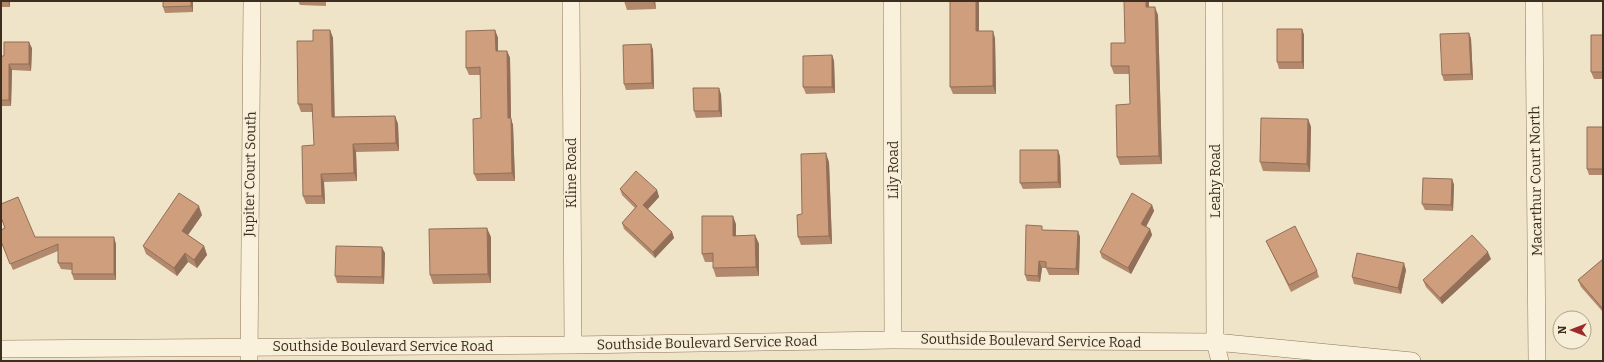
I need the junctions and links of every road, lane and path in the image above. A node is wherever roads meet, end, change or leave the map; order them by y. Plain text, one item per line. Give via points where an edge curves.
1 (252, 1) edge
2 (571, 1) edge
3 (892, 1) edge
4 (1214, 1) edge
5 (1534, 1) edge
6 (893, 340) junction
7 (1215, 342) junction
8 (572, 345) junction
9 (1, 349) edge
10 (248, 354) edge
11 (1220, 361) edge
12 (1412, 361) edge
13 (1538, 361) edge

1 - 10 street, Jupiter Court South
2 - 8 street, Kline Road
3 - 6 street, Lily Road
4 - 7 street, Leahy Road
5 - 13 street, Macarthur Court North
6 - 7 street, Southside Boulevard Service Road
6 - 8 street, Southside Boulevard Service Road
7 - 11 street, Leahy Road
7 - 12 street, Southside Boulevard Service Road
8 - 10 street, Southside Boulevard Service Road
9 - 10 street, Southside Boulevard Service Road

